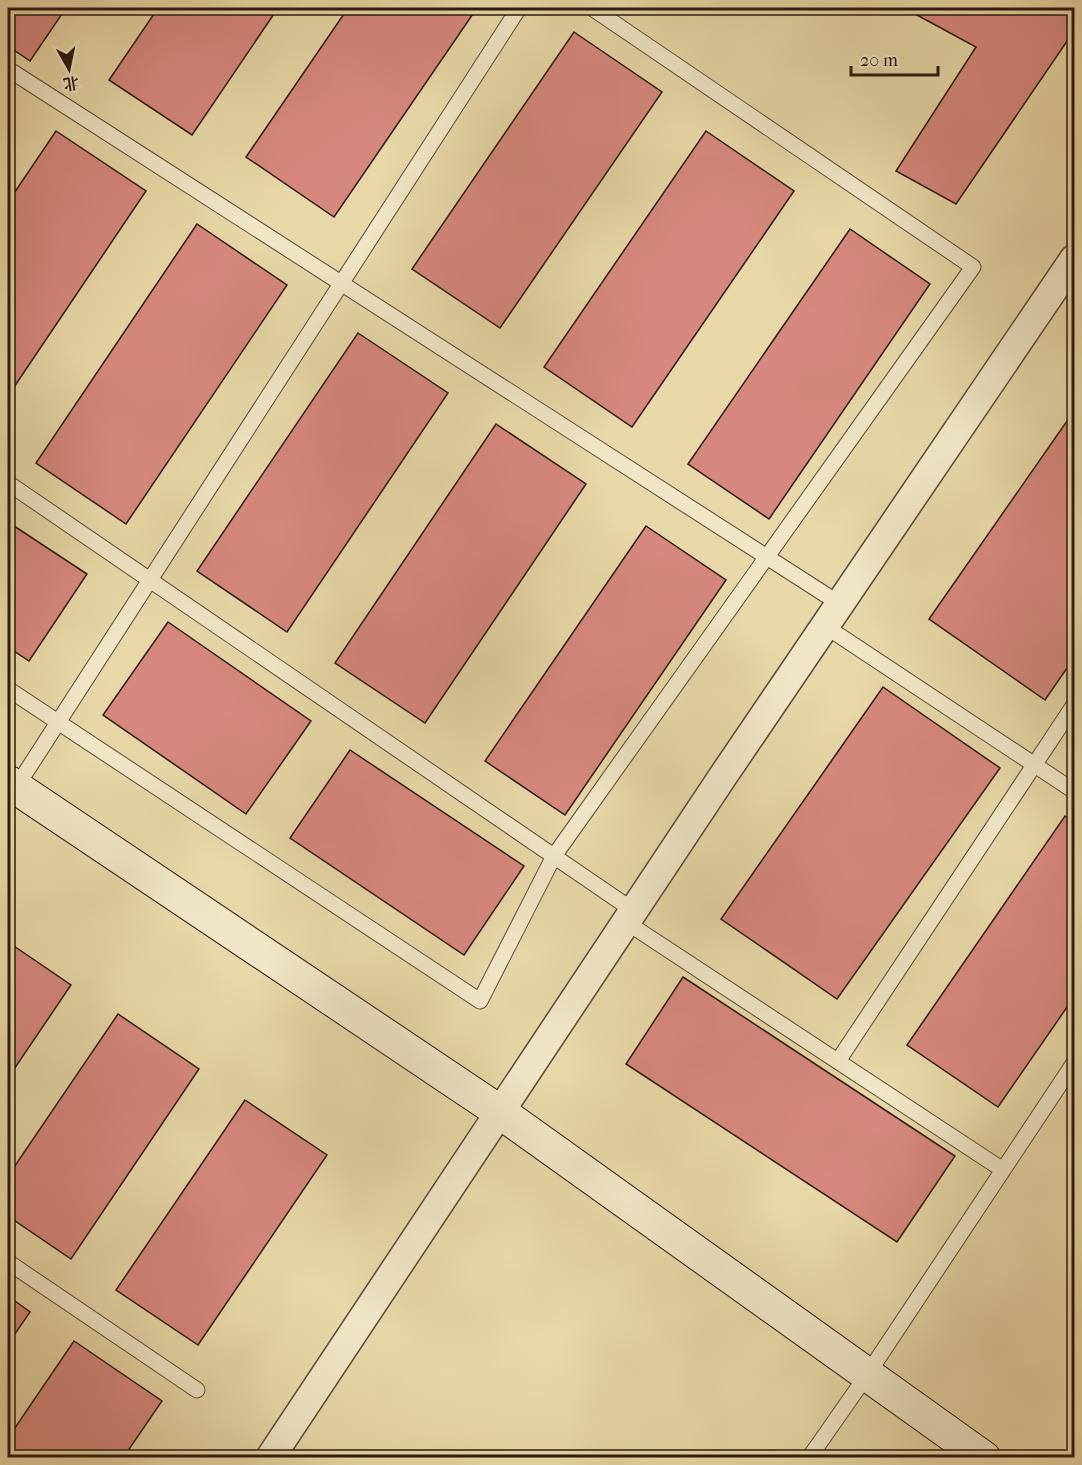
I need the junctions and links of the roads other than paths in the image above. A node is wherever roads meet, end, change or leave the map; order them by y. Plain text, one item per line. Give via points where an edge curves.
1 (519, 8) edge
2 (592, 8) edge
3 (8, 69) edge
4 (1074, 259) edge
5 (342, 284) junction
6 (8, 483) edge
7 (768, 558) junction
8 (150, 580) junction
9 (833, 615) junction
10 (8, 689) edge
11 (1074, 705) edge
12 (58, 722) junction
13 (1035, 764) junction
14 (10, 790) edge
15 (1074, 791) edge
16 (554, 856) junction
17 (630, 916) junction
18 (838, 1061) junction
19 (1074, 1063) edge
20 (500, 1112) junction
21 (1003, 1170) junction
22 (8, 1262) edge
23 (867, 1374) junction
24 (197, 1390) dead end
25 (270, 1458) edge
26 (809, 1458) edge
27 (984, 1458) edge

1 - 5 lane
2 - 7 lane via 972,267
3 - 5 lane
4 - 9 street
5 - 7 lane
5 - 8 lane
6 - 8 lane
7 - 9 lane
7 - 16 lane
8 - 12 lane
8 - 16 lane
9 - 13 lane
9 - 17 street
10 - 12 lane
11 - 13 lane
12 - 14 lane
12 - 16 lane via 480,1001
13 - 15 lane
13 - 18 lane
14 - 20 street
16 - 17 lane
17 - 18 lane
17 - 20 street
18 - 21 lane
19 - 21 lane
20 - 23 street
20 - 25 street
21 - 23 lane
22 - 24 lane
23 - 26 lane
23 - 27 street

